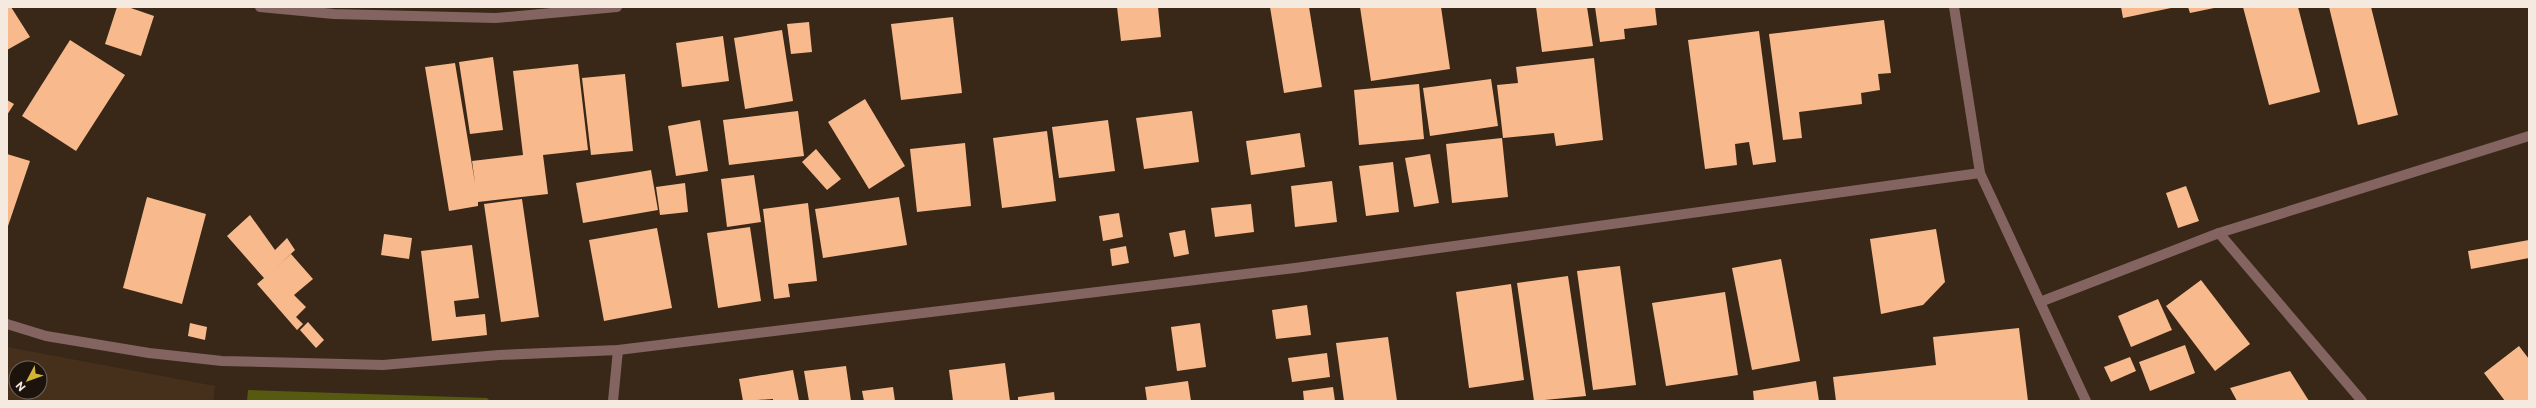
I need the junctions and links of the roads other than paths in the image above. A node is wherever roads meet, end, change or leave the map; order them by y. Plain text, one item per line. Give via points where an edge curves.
1 (260, 7) edge
2 (618, 7) edge
3 (1954, 7) edge
4 (2529, 136) edge
5 (1980, 173) junction
6 (2219, 233) junction
7 (2040, 302) junction
8 (7, 324) edge
9 (618, 350) junction
10 (613, 401) edge
11 (2086, 401) edge
12 (2362, 401) edge

1 - 2 street via 334,14 496,18
3 - 5 street
4 - 6 street
5 - 7 street
5 - 9 street via 1295,268
6 - 7 street
6 - 12 street
7 - 11 street
8 - 9 street via 54,337 149,353 222,361 383,365 499,355
9 - 10 street

